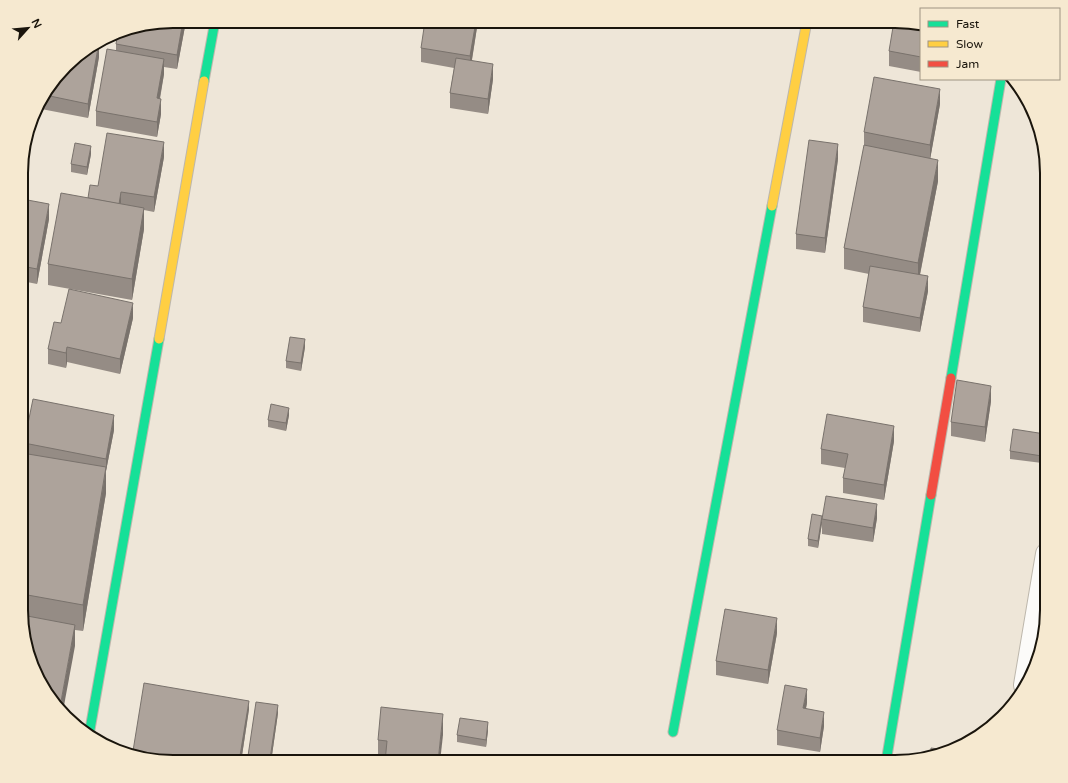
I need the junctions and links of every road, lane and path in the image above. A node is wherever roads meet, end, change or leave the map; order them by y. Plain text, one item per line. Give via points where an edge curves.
1 (215, 28) edge
2 (806, 28) edge
3 (1001, 80) edge
4 (1040, 596) edge
5 (1028, 667) edge
6 (90, 728) edge
7 (673, 732) dead end
8 (887, 755) edge

1 - 6 street
2 - 7 street
3 - 8 street
4 - 5 street

